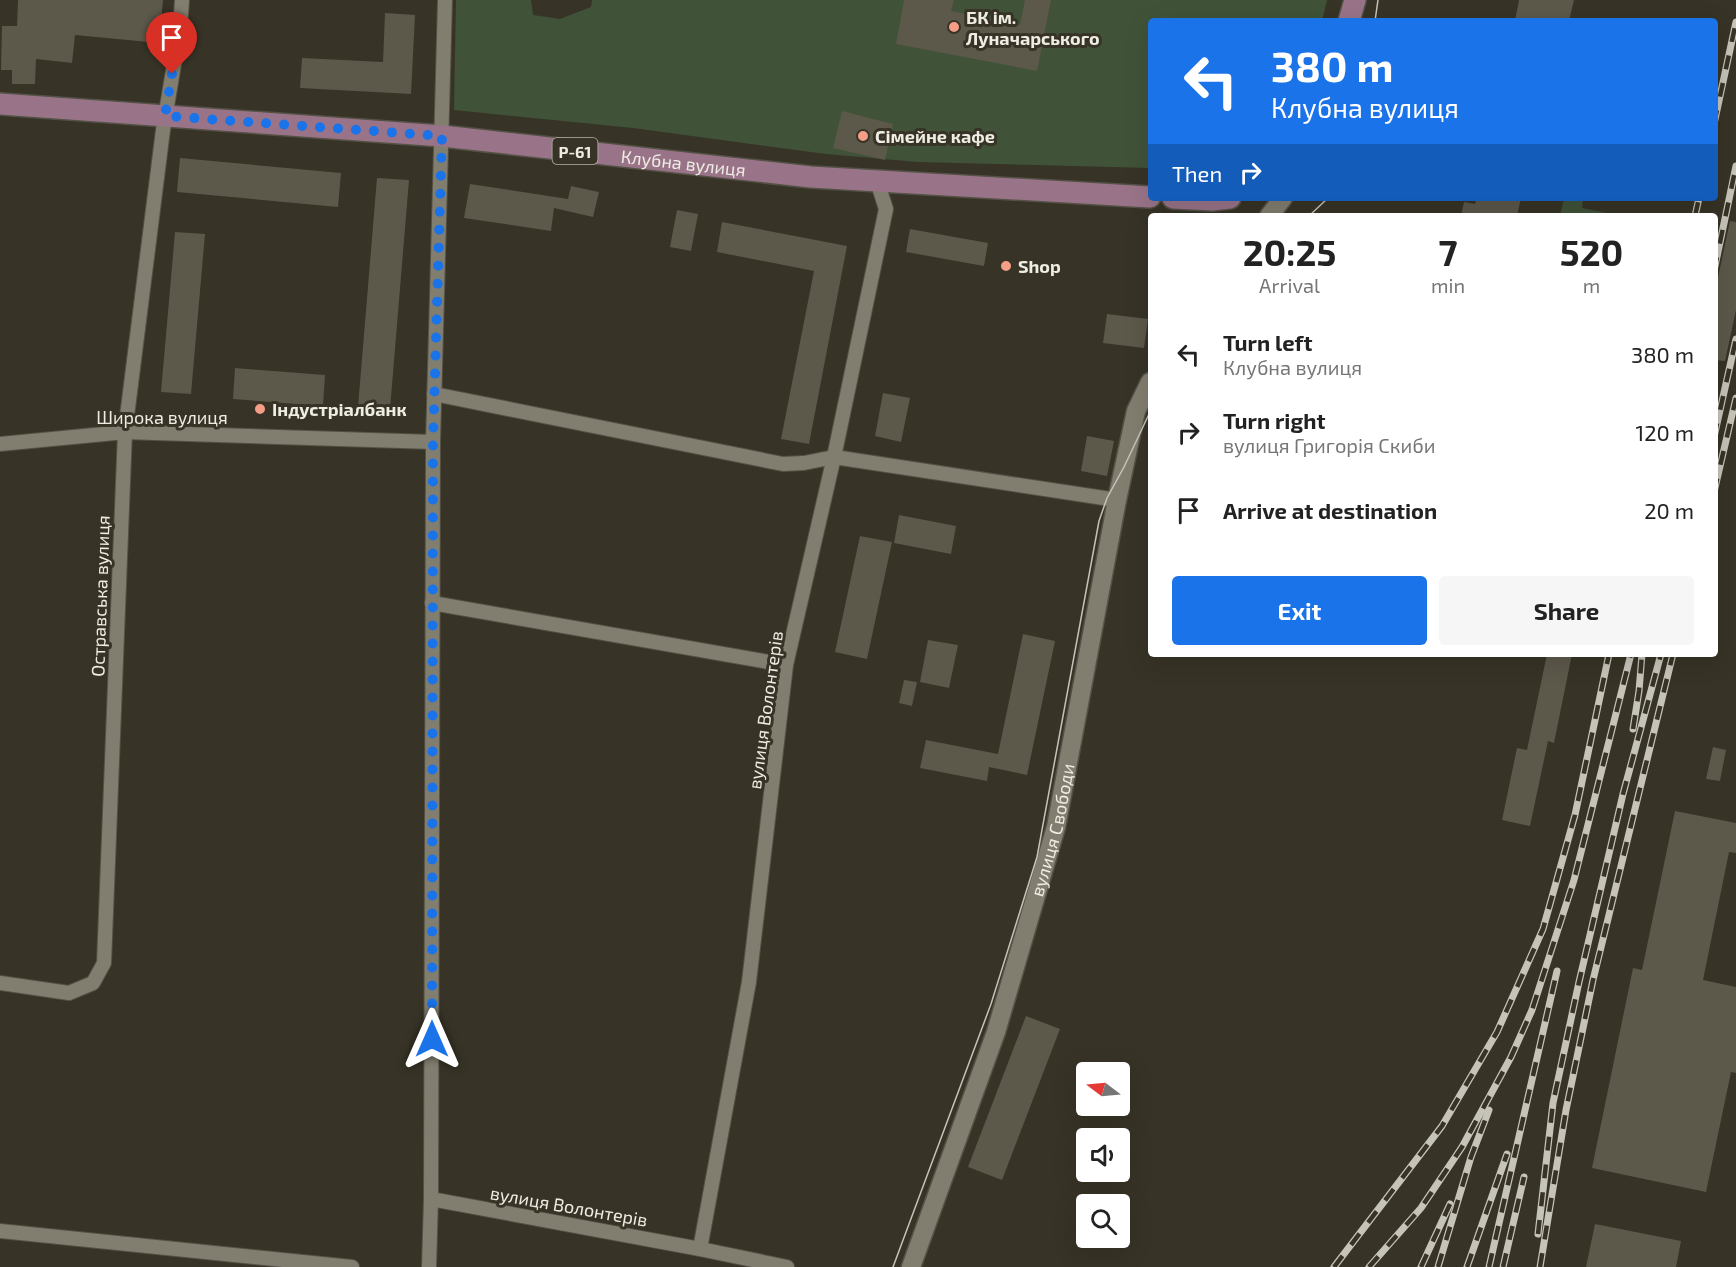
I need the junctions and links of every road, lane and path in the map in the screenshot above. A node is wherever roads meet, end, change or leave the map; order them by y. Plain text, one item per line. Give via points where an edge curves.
1 (182, 0) edge
2 (445, 0) edge
3 (1355, 0) edge
4 (1350, 18) edge
5 (0, 104) edge
6 (165, 116) junction
7 (442, 136) junction
8 (877, 181) junction
9 (1148, 197) edge
10 (1281, 201) edge
11 (1271, 213) edge
12 (1148, 386) edge
13 (434, 394) junction
14 (125, 432) junction
15 (433, 442) junction
16 (0, 444) edge
17 (834, 457) junction
18 (1117, 500) junction
19 (432, 603) junction
20 (786, 665) junction
21 (0, 983) edge
22 (431, 1199) junction
23 (0, 1231) edge
24 (700, 1249) junction
25 (352, 1267) edge
26 (429, 1267) edge
27 (787, 1267) edge
28 (911, 1267) edge

1 - 6 street, Остравська вулиця
2 - 7 street
3 - 4 main road
5 - 6 main road, Клубна вулиця / Р-61
6 - 7 main road, Клубна вулиця / Р-61
6 - 14 street, Остравська вулиця
7 - 8 main road, Клубна вулиця / Р-61
7 - 13 street
8 - 9 main road, Клубна вулиця / Р-61
8 - 17 street, вулиця Волонтерів via 886,209
10 - 11 street
12 - 18 street, вулиця Свободи via 1136,411
13 - 15 street
13 - 17 street via 783,464
14 - 15 street, Широка вулиця
14 - 16 street, Широка вулиця
14 - 21 street, Остравська вулиця via 104,963 93,983 69,993
15 - 19 street
17 - 18 street
17 - 20 street, вулиця Волонтерів
18 - 28 street, вулиця Свободи via 1056,827 996,1032
19 - 20 street
19 - 22 street
20 - 24 street, вулиця Волонтерів via 749,982
22 - 24 street, вулиця Волонтерів
22 - 26 street
23 - 25 street
24 - 27 street, вулиця Волонтерів

